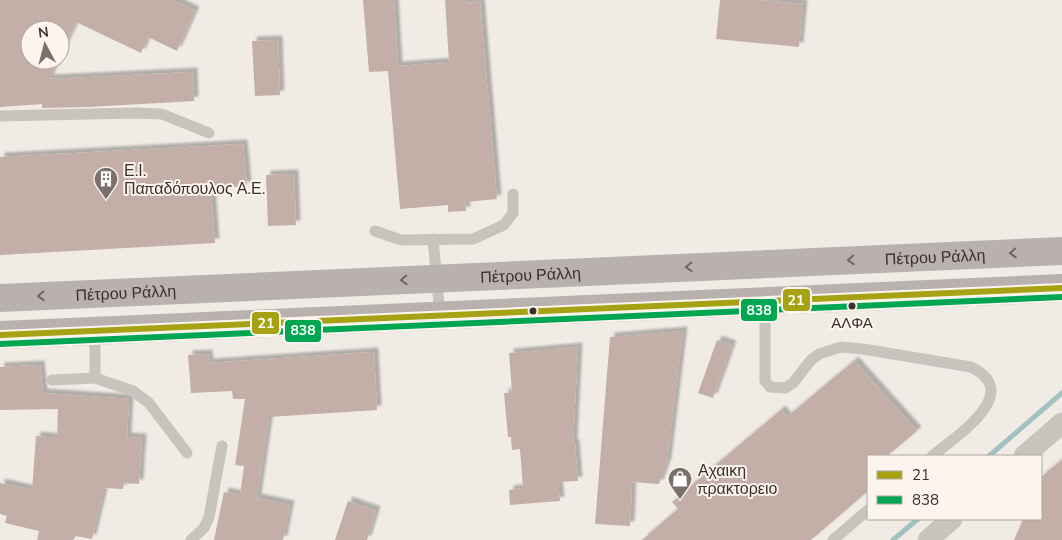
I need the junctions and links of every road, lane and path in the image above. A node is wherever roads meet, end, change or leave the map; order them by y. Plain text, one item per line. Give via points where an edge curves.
1 (0, 116) edge
2 (209, 133) dead end
3 (513, 194) dead end
4 (375, 231) dead end
5 (433, 239) junction
6 (1062, 251) edge
7 (437, 278) junction
8 (1062, 288) edge
9 (0, 298) edge
10 (765, 301) junction
11 (440, 316) junction
12 (94, 331) junction
13 (0, 335) edge
14 (95, 378) junction
15 (52, 380) dead end
16 (1062, 424) edge
17 (222, 446) dead end
18 (188, 453) dead end
19 (933, 455) edge
20 (1025, 455) edge
21 (867, 511) edge
22 (951, 520) edge
23 (191, 540) edge
24 (834, 540) edge
25 (928, 540) edge

1 - 2 lane via 162,114
3 - 5 lane via 513,213 504,225 473,239
4 - 5 lane via 401,240
5 - 7 lane
6 -> 7 main road, Πέτρου Ράλλη
7 -> 9 main road, Πέτρου Ράλλη
7 - 11 lane
8 - 10 main road
10 - 11 main road
10 - 19 lane via 765,381 770,387 785,388 819,354 841,347 971,367 987,378 991,394 981,415
11 - 12 main road
12 - 13 main road
12 - 14 lane
14 - 15 lane
14 - 18 lane via 133,391 145,400
16 - 20 street
17 - 23 lane via 209,517 204,528
21 - 24 lane
22 - 25 street

